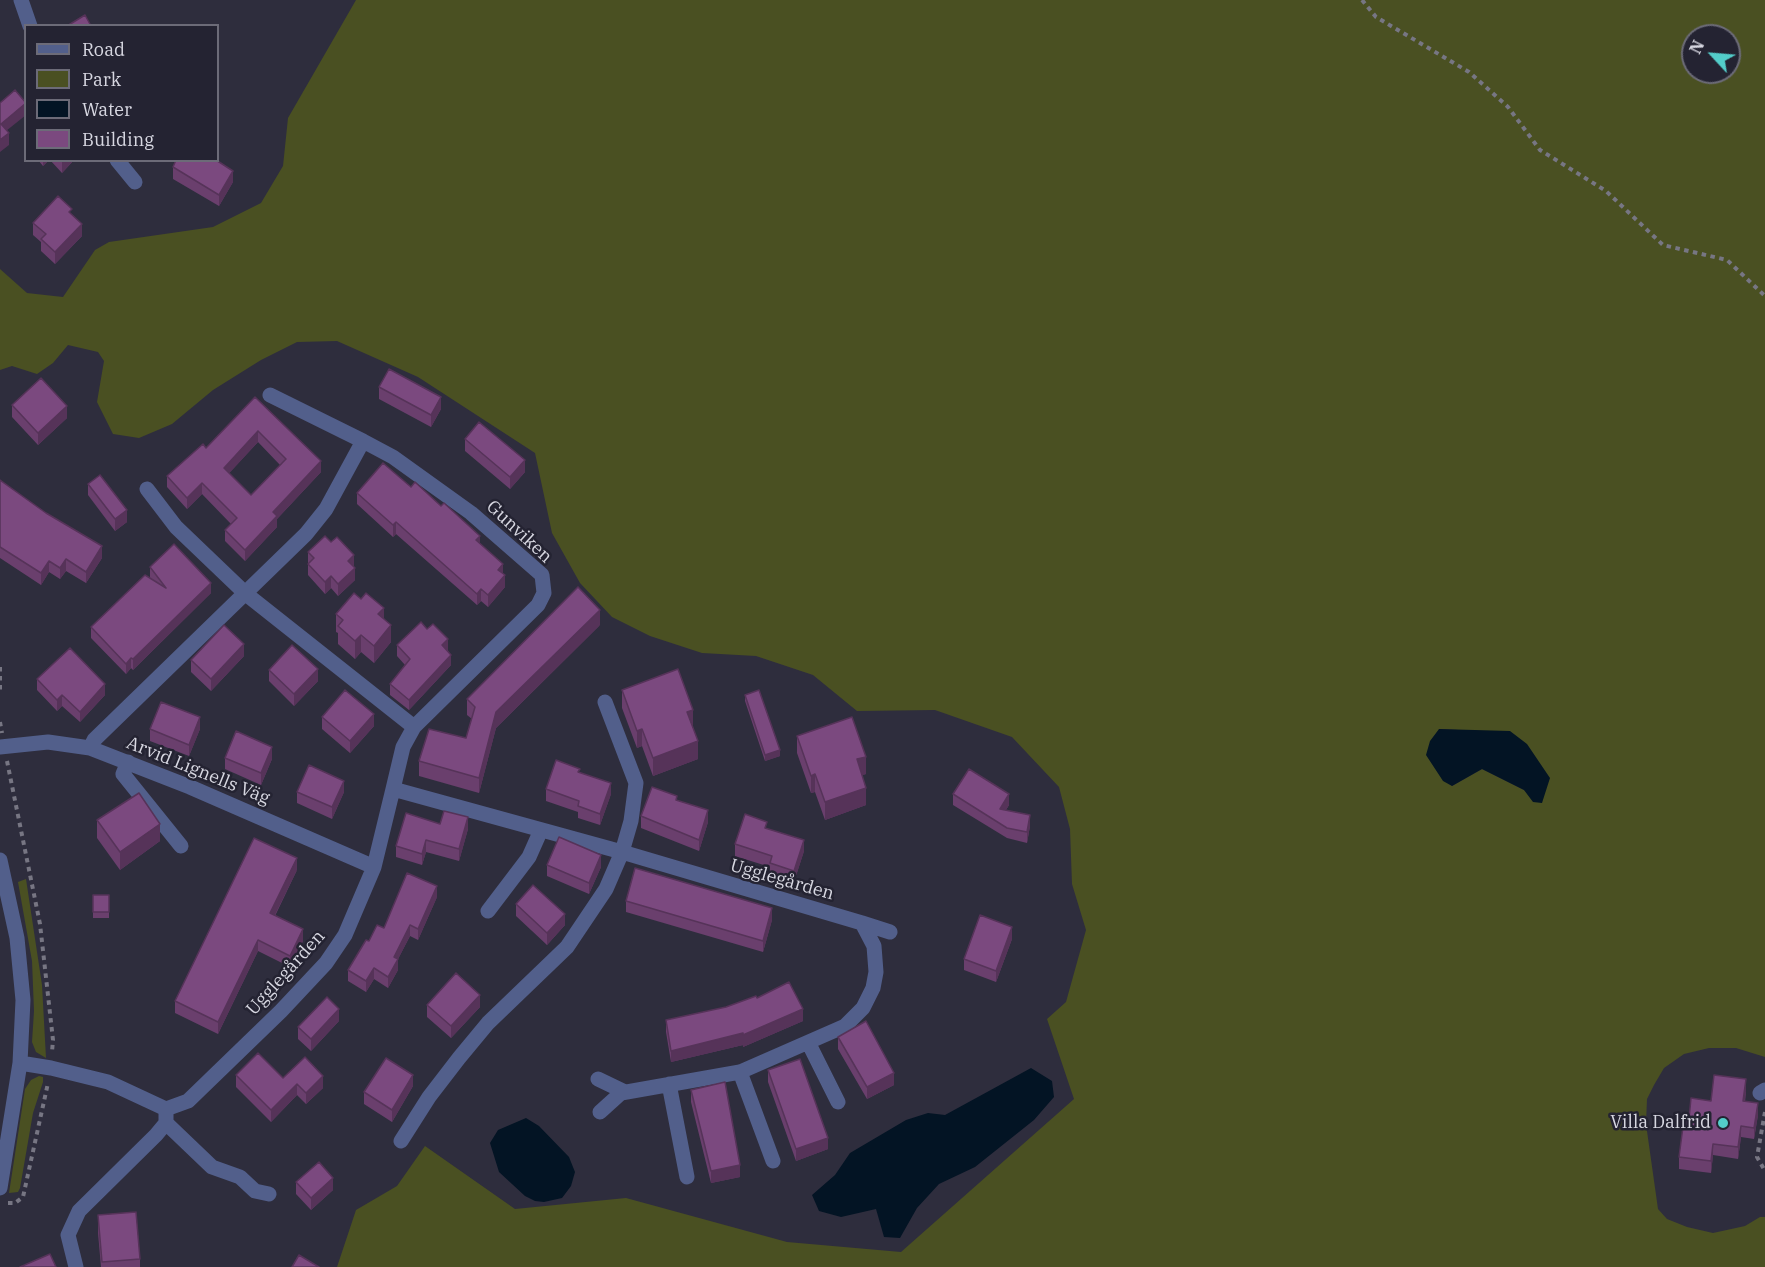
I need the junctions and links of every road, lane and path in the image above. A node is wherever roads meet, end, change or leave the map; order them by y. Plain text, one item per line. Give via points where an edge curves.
1 (21, 0) edge
2 (1362, 0) edge
3 (29, 24) edge
4 (119, 162) edge
5 (135, 182) dead end
6 (1765, 296) edge
7 (270, 395) dead end
8 (363, 441) junction
9 (147, 489) dead end
10 (246, 594) junction
11 (0, 668) edge
12 (0, 693) edge
13 (605, 702) dead end
14 (414, 727) junction
15 (0, 747) edge
16 (90, 748) junction
17 (128, 762) junction
18 (393, 789) junction
19 (541, 830) junction
20 (181, 846) dead end
21 (622, 852) junction
22 (0, 860) edge
23 (374, 867) junction
24 (488, 911) dead end
25 (862, 924) junction
26 (888, 927) dead end
27 (809, 1044) junction
28 (20, 1063) junction
29 (740, 1072) junction
30 (598, 1079) dead end
31 (669, 1084) junction
32 (625, 1092) junction
33 (838, 1102) dead end
34 (1765, 1112) edge
35 (600, 1113) dead end
36 (166, 1116) junction
37 (401, 1141) dead end
38 (772, 1161) dead end
39 (1765, 1171) edge
40 (687, 1177) dead end
41 (1, 1180) edge
42 (269, 1194) dead end
43 (76, 1267) edge

1 - 3 street
2 - 6 path via 1376,17 1469,72 1508,107 1540,150 1606,191 1663,245 1727,260
4 - 5 street
7 - 8 street, Gunviken
8 - 10 street via 326,509
8 - 14 street, Gunviken via 444,493 542,575 544,593 538,605
9 - 10 street via 176,527
10 - 14 street
10 - 16 street
11 - 12 path
13 - 21 street via 636,783
14 - 18 street, Gunviken via 403,747
15 - 16 street, Arvid Lignells Väg via 48,742
16 - 17 street, Arvid Lignells Väg
17 - 20 street via 123,774
17 - 23 street, Arvid Lignells Väg
18 - 19 street, Ugglegården
18 - 23 street, Ugglegården
19 - 21 street, Ugglegården
19 - 24 street via 529,857
21 - 25 street, Ugglegården
21 - 37 street via 606,889 574,938 488,1023 429,1097
22 - 28 street via 22,975
23 - 36 street, Ugglegården via 358,910 326,963 188,1101
25 - 26 street, Ugglegården
25 - 27 street via 874,946 873,988 863,1008 845,1026
27 - 29 street
27 - 33 street
28 - 36 street via 108,1082
28 - 41 street
29 - 31 street
29 - 38 street
30 - 32 street
31 - 32 street
31 - 40 street
32 - 35 street
34 - 39 path via 1757,1157
36 - 42 street via 212,1167 240,1177 255,1191
36 - 43 street, Ugglegården via 79,1211 68,1235

